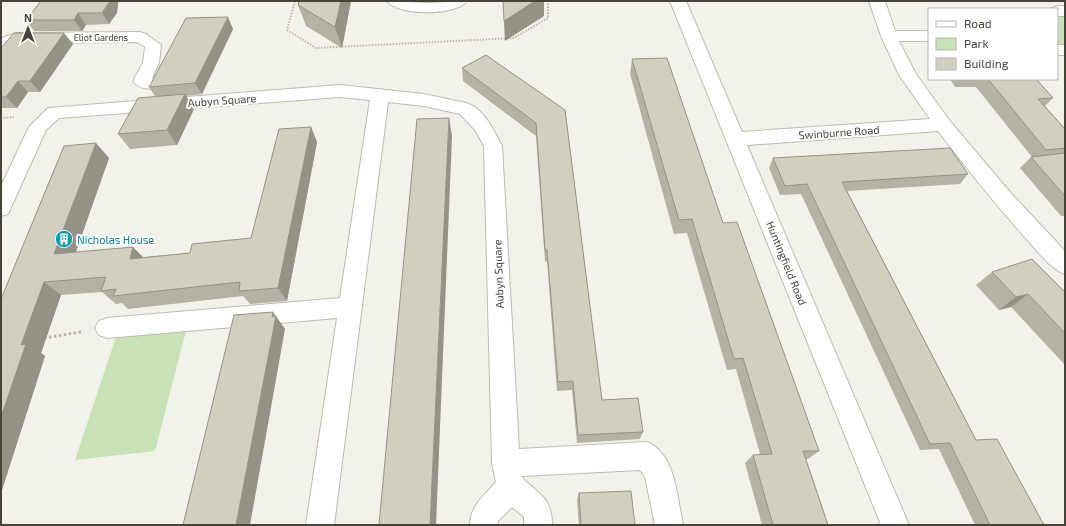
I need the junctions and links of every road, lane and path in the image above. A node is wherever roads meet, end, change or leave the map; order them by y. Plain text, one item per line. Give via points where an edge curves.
1 (295, 1) edge
2 (395, 1) edge
3 (459, 1) edge
4 (548, 1) edge
5 (678, 1) edge
6 (877, 1) edge
7 (889, 36) junction
8 (928, 36) edge
9 (1, 43) edge
10 (150, 84) edge
11 (380, 95) junction
12 (942, 124) junction
13 (736, 139) junction
14 (1, 208) edge
15 (1055, 245) edge
16 (1065, 265) edge
17 (351, 307) junction
18 (107, 328) joint
19 (39, 339) dead end
20 (509, 475) junction
21 (320, 525) edge
22 (484, 525) edge
23 (538, 525) edge
24 (669, 525) edge
25 (895, 525) edge

1 - 4 path via 287,30 316,48 514,38 548,18
2 - 3 street via 410,7 427,8
5 - 13 street, Huntingfield Road
6 - 7 street
7 - 8 street
7 - 12 street via 908,75
9 - 10 street, Eliot Gardens via 17,38 140,37 153,45 151,63 142,81
11 - 14 street, Aubyn Square via 340,91 54,112 38,126
11 - 17 street
11 - 20 street, Aubyn Square via 424,100 466,109 482,126 493,146
12 - 13 street, Swinburne Road
12 - 15 street via 991,186
13 - 25 street, Huntingfield Road
15 - 16 street
17 - 18 street
17 - 21 street
18 - 19 path
20 - 22 street via 484,516
20 - 23 street via 538,511
20 - 24 street via 647,456 658,472

